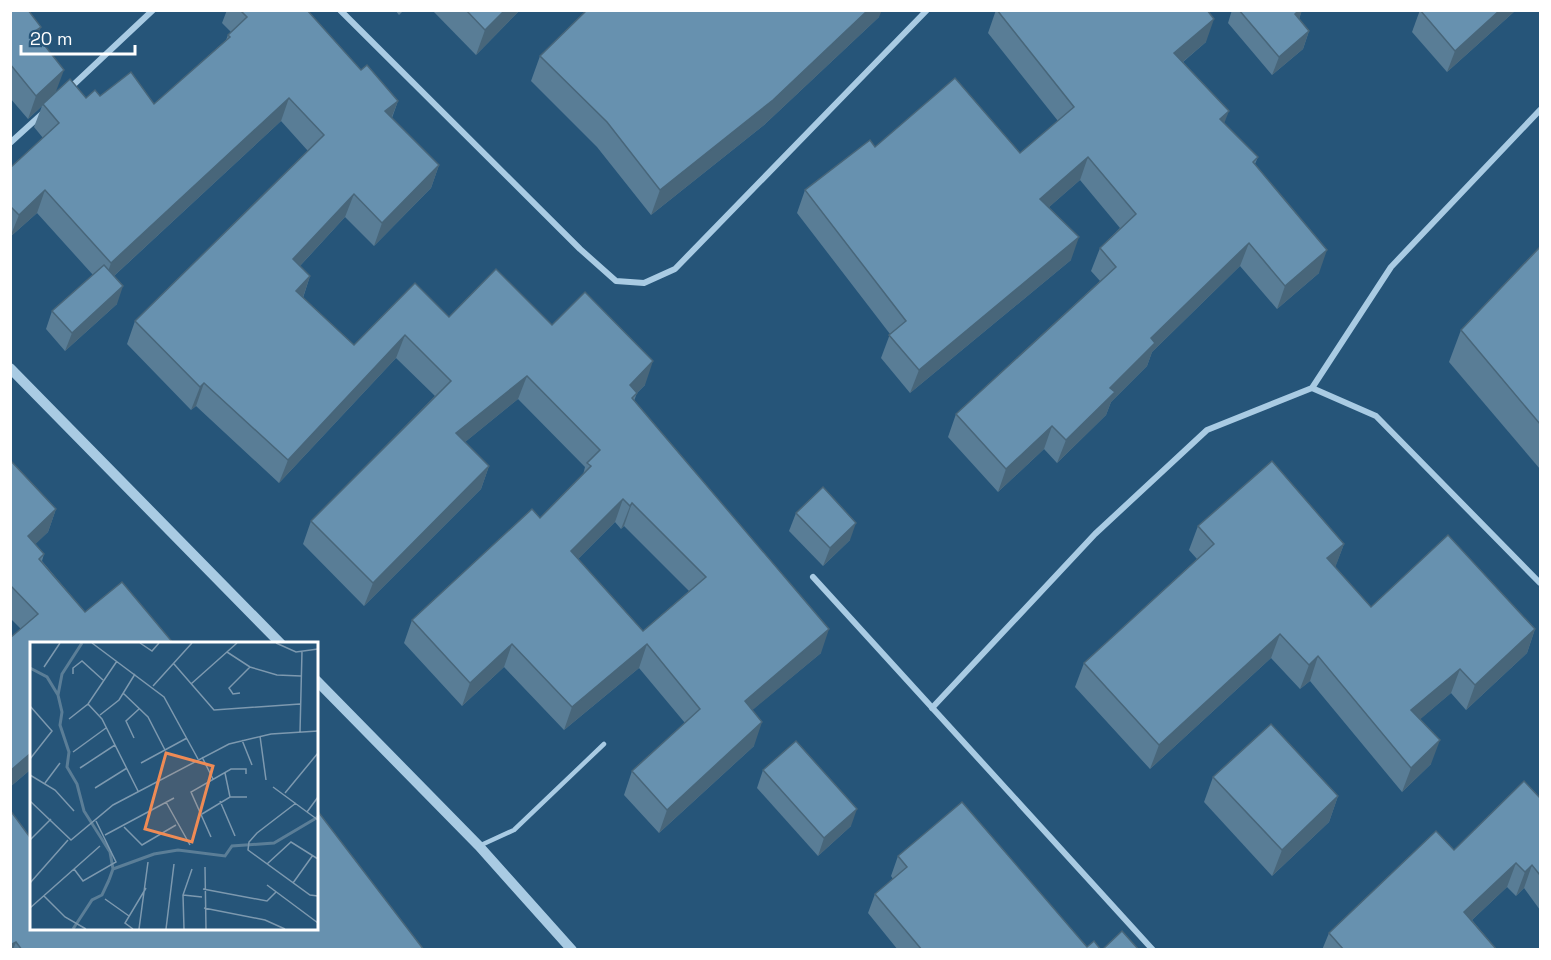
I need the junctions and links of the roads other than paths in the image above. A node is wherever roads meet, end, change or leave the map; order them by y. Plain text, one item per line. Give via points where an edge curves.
1 (153, 10) edge
2 (340, 10) edge
3 (927, 10) edge
4 (61, 96) edge
5 (52, 104) edge
6 (1540, 110) edge
7 (10, 143) edge
8 (10, 368) edge
9 (1312, 388) junction
10 (813, 577) dead end
11 (1540, 583) edge
12 (279, 642) edge
13 (318, 682) edge
14 (932, 708) junction
15 (604, 744) dead end
16 (480, 846) junction
17 (572, 950) edge
18 (1153, 950) edge

1 - 4 street
2 - 3 street via 598,265 616,281 644,283 675,269
5 - 7 street
6 - 9 street via 1390,267
8 - 12 street
9 - 11 street via 1376,416
9 - 14 street via 1207,430 1095,534
10 - 14 street
13 - 16 street
14 - 18 street
15 - 16 lane via 514,830
16 - 17 street

